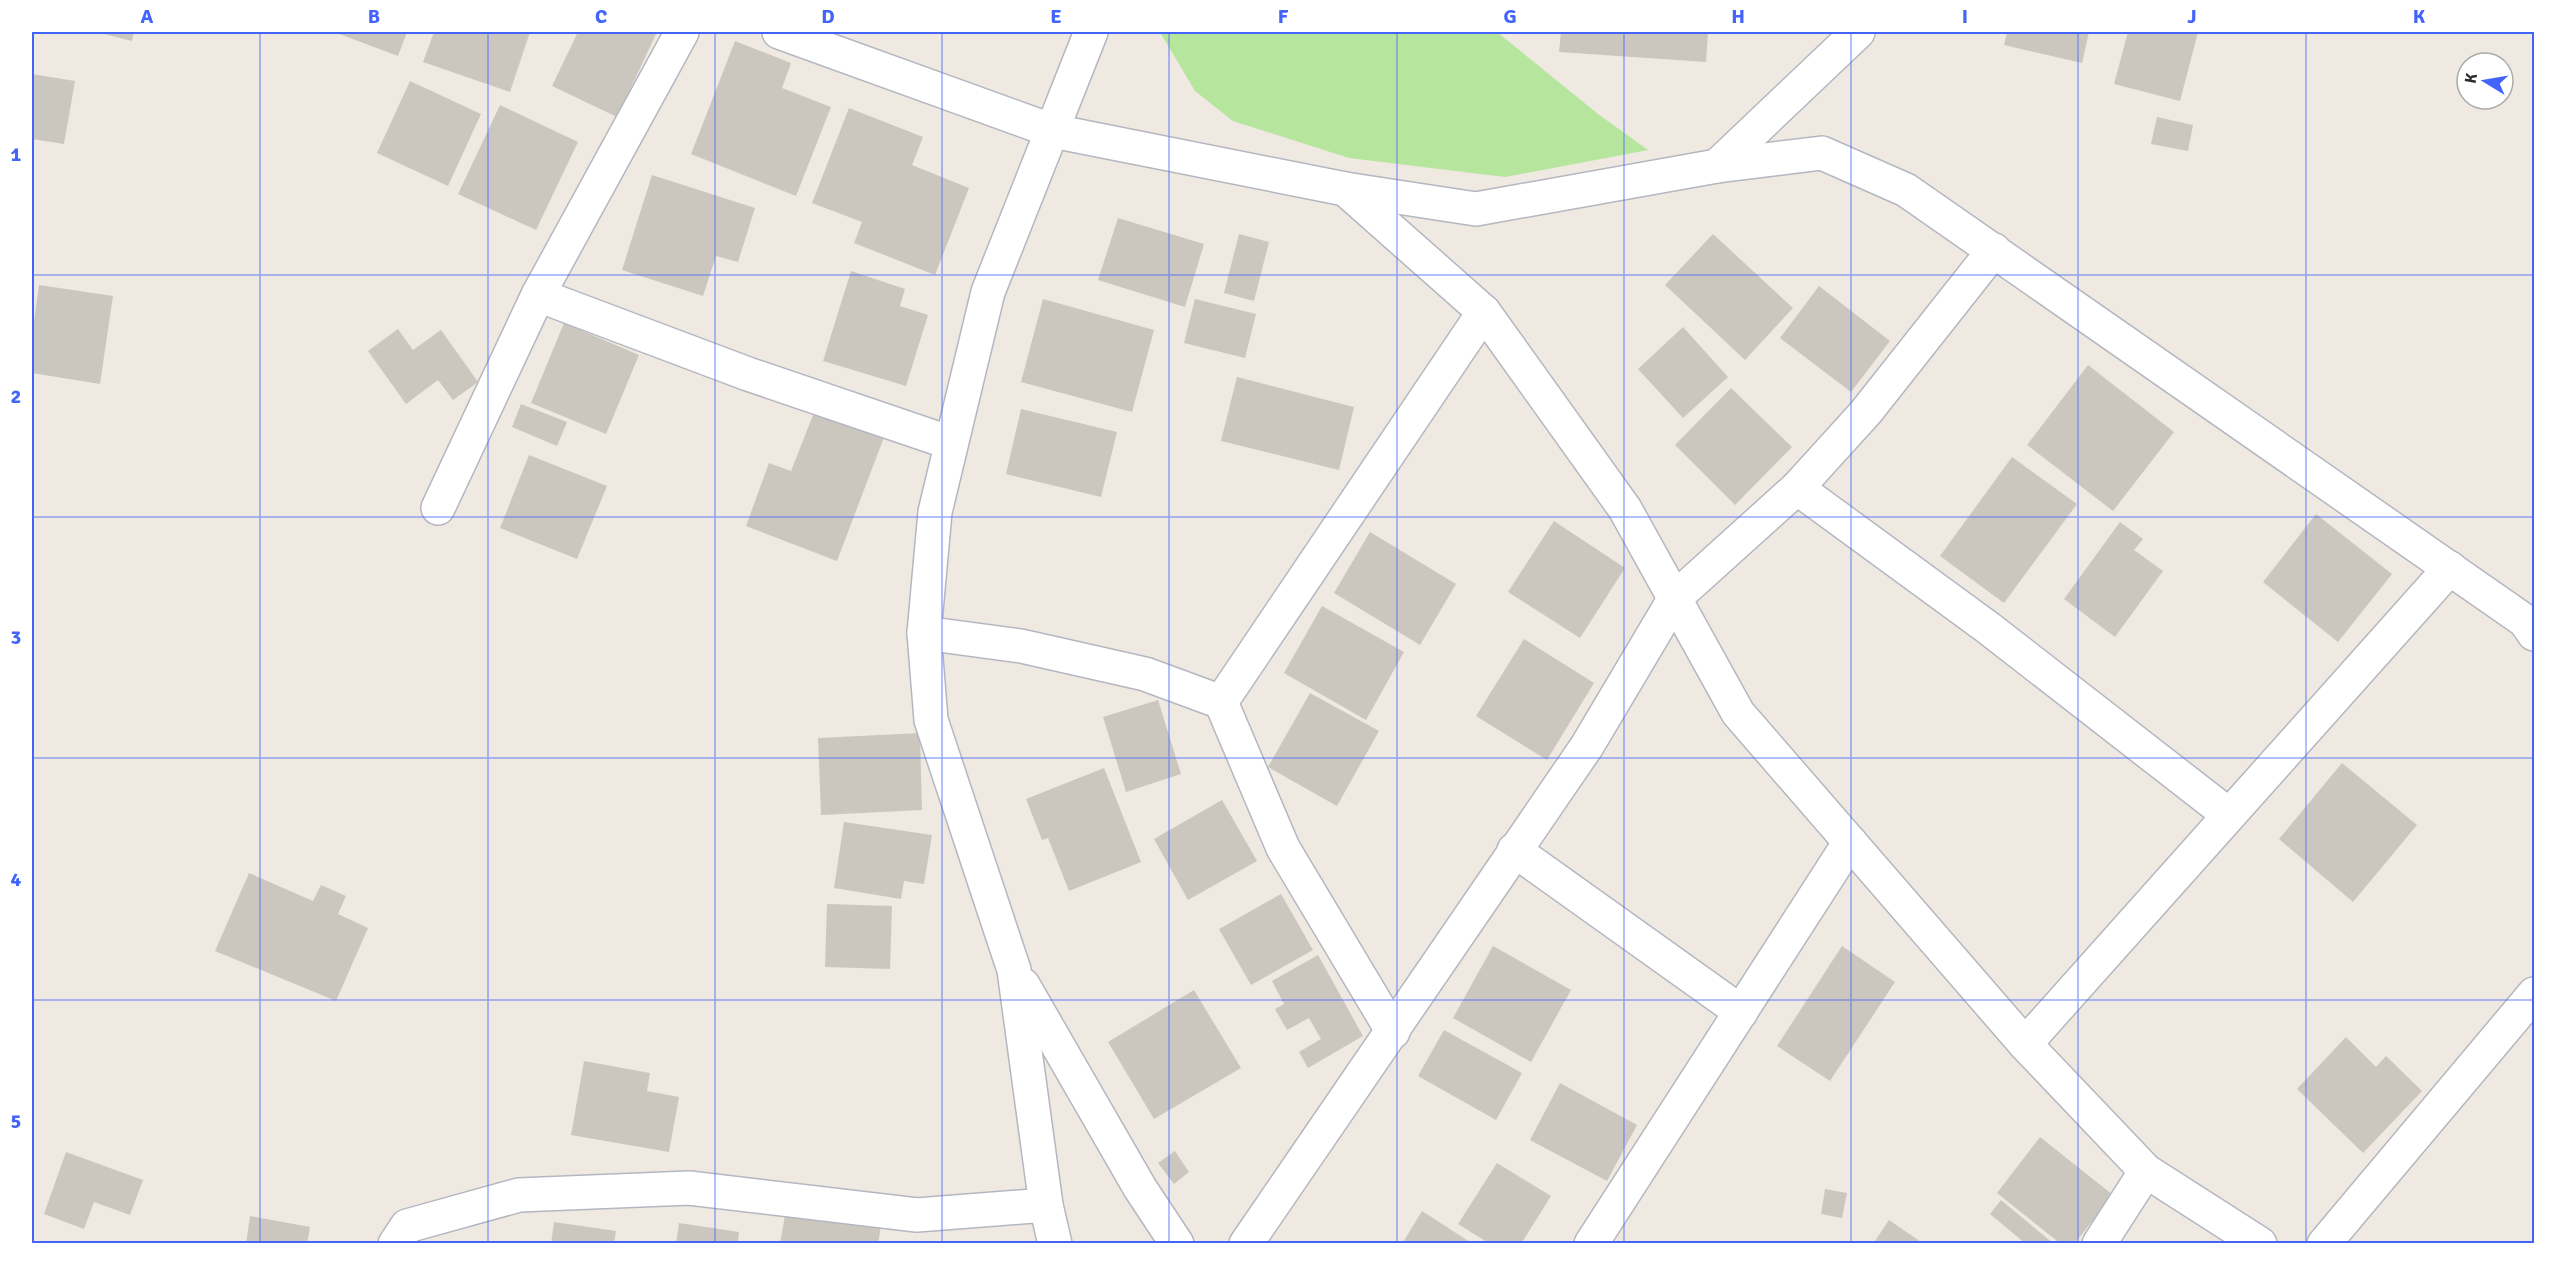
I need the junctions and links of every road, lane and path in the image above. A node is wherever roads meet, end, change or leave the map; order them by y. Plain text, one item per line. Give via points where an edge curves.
1 (682, 32) edge
2 (779, 32) edge
3 (1091, 32) edge
4 (1858, 32) edge
5 (1053, 131) junction
6 (1717, 166) junction
7 (1346, 189) junction
8 (1994, 250) junction
9 (538, 296) junction
10 (1484, 312) junction
11 (951, 443) junction
12 (1797, 488) junction
13 (438, 508) dead end
14 (2450, 568) junction
15 (1675, 598) junction
16 (924, 633) junction
17 (2535, 634) edge
18 (1221, 702) junction
19 (2229, 815) junction
20 (1850, 842) junction
21 (1514, 850) junction
22 (1014, 970) junction
23 (2535, 994) edge
24 (1741, 1012) junction
25 (1393, 1032) junction
26 (2025, 1044) junction
27 (2146, 1171) junction
28 (1046, 1205) junction
29 (395, 1244) edge
30 (1055, 1244) edge
31 (1177, 1244) edge
32 (1246, 1244) edge
33 (1591, 1244) edge
34 (2099, 1244) edge
35 (2260, 1244) edge
36 (2324, 1244) edge

1 - 9 street
2 - 5 street
3 - 5 street
4 - 6 street
5 - 7 street
5 - 11 street via 988,292
6 - 7 street via 1476,209
6 - 8 street via 1822,153 1906,190
7 - 10 street
8 - 12 street via 1866,412
8 - 14 street
9 - 11 street via 748,374
9 - 13 street
10 - 15 street via 1625,509
10 - 18 street
11 - 16 street via 934,512
12 - 15 street
12 - 19 street via 1987,627
14 - 17 street via 2525,621
14 - 19 street
15 - 20 street via 1738,713
15 - 21 street via 1587,746
16 - 18 street via 1020,646 1145,674
16 - 22 street via 931,720
18 - 25 street via 1283,848
19 - 26 street
20 - 24 street
20 - 26 street
21 - 24 street
21 - 25 street
22 - 28 street
22 - 31 street via 1122,1158
23 - 36 street
24 - 33 street
25 - 32 street
26 - 27 street
27 - 34 street
27 - 35 street
28 - 29 street via 917,1215 688,1188 519,1195 407,1226
28 - 30 street

